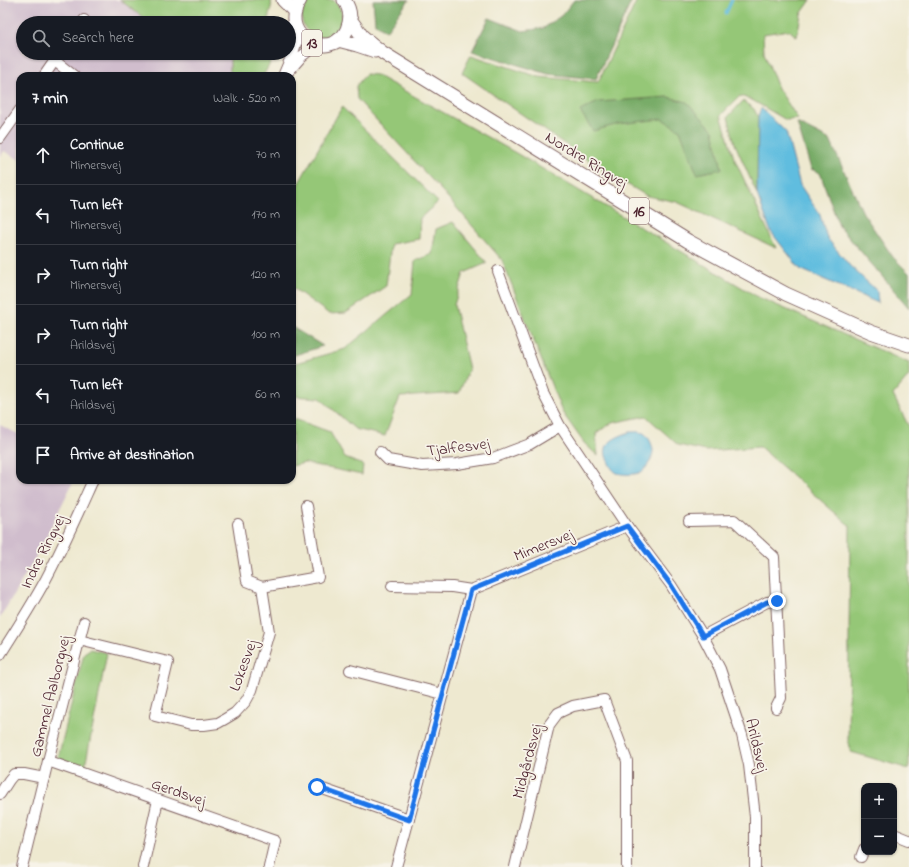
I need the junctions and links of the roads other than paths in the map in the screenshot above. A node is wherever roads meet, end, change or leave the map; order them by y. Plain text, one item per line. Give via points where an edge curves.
1 (283, 0) edge
2 (300, 0) edge
3 (345, 1) edge
4 (294, 12) junction
5 (294, 16) edge
6 (350, 19) junction
7 (296, 26) edge
8 (299, 33) junction
9 (338, 40) junction
10 (296, 43) edge
11 (316, 45) junction
12 (382, 53) junction
13 (56, 60) edge
14 (61, 60) edge
15 (290, 60) edge
16 (47, 72) edge
17 (71, 72) edge
18 (285, 72) edge
19 (287, 72) edge
20 (16, 116) edge
21 (0, 138) edge
22 (498, 271) dead end
23 (909, 345) edge
24 (560, 426) junction
25 (380, 452) dead end
26 (91, 484) edge
27 (306, 506) dead end
28 (689, 522) dead end
29 (238, 524) dead end
30 (627, 526) junction
31 (392, 586) dead end
32 (262, 587) junction
33 (471, 590) junction
34 (777, 601) junction
35 (84, 622) dead end
36 (703, 636) junction
37 (79, 640) junction
38 (0, 655) edge
39 (350, 670) dead end
40 (443, 694) junction
41 (776, 708) dead end
42 (48, 761) junction
43 (44, 778) junction
44 (317, 787) dead end
45 (0, 794) edge
46 (158, 800) junction
47 (409, 820) junction
48 (897, 835) edge
49 (909, 840) edge
50 (22, 867) edge
51 (144, 867) edge
52 (269, 867) edge
53 (396, 867) edge
54 (515, 867) edge
55 (627, 867) edge
56 (755, 867) edge

1 - 4 main road, 13
2 - 4 main road, 13
3 - 6 main road
4 - 5 main road, 13
6 - 9 main road, 13 via 346,31
6 - 12 main road, Nordre Ringvej / 16 via 362,36
7 - 8 main road, 13
8 - 10 street
8 - 11 main road, 13
9 - 11 main road, 13 via 328,45
9 - 12 main road, Nordre Ringvej / 16
11 - 19 street
12 - 23 main road, Nordre Ringvej / 16 via 688,241 786,294 871,332
13 - 16 street
14 - 17 street
15 - 18 street
20 - 21 street
22 - 24 street via 543,393
24 - 25 street, Tjalfesvej via 530,444 493,458 457,464 422,466 388,460
24 - 30 street
26 - 38 street, Indre Ringvej via 46,580
27 - 32 street via 318,577
28 - 34 street, Arildsvej via 734,520 774,557
29 - 32 street via 247,580
30 - 33 street, Mimersvej
30 - 36 street, Arildsvej via 671,585
31 - 33 street, Mimersvej
32 - 37 street, Lokesvej via 269,632 252,690 235,713 218,722 191,725 155,716 168,662
33 - 40 street
34 - 36 street via 767,602
34 - 41 street, Arildsvej via 781,698
35 - 37 street, Gammel Aalborgvej
36 - 56 street, Arildsvej via 720,669 749,765 755,817
37 - 42 street, Gammel Aalborgvej
39 - 40 street
40 - 47 street
42 - 43 street, Gammel Aalborgvej
42 - 46 street, Gerdsvej
43 - 45 street, Gammel Aalborgvej via 14,774
43 - 50 street, Gammel Aalborgvej
44 - 47 street
46 - 51 street
46 - 52 street, Gerdsvej via 275,841
47 - 53 street
48 - 49 street
54 - 55 street, Midgårdsvej via 549,725 558,713 573,706 604,700 627,761

